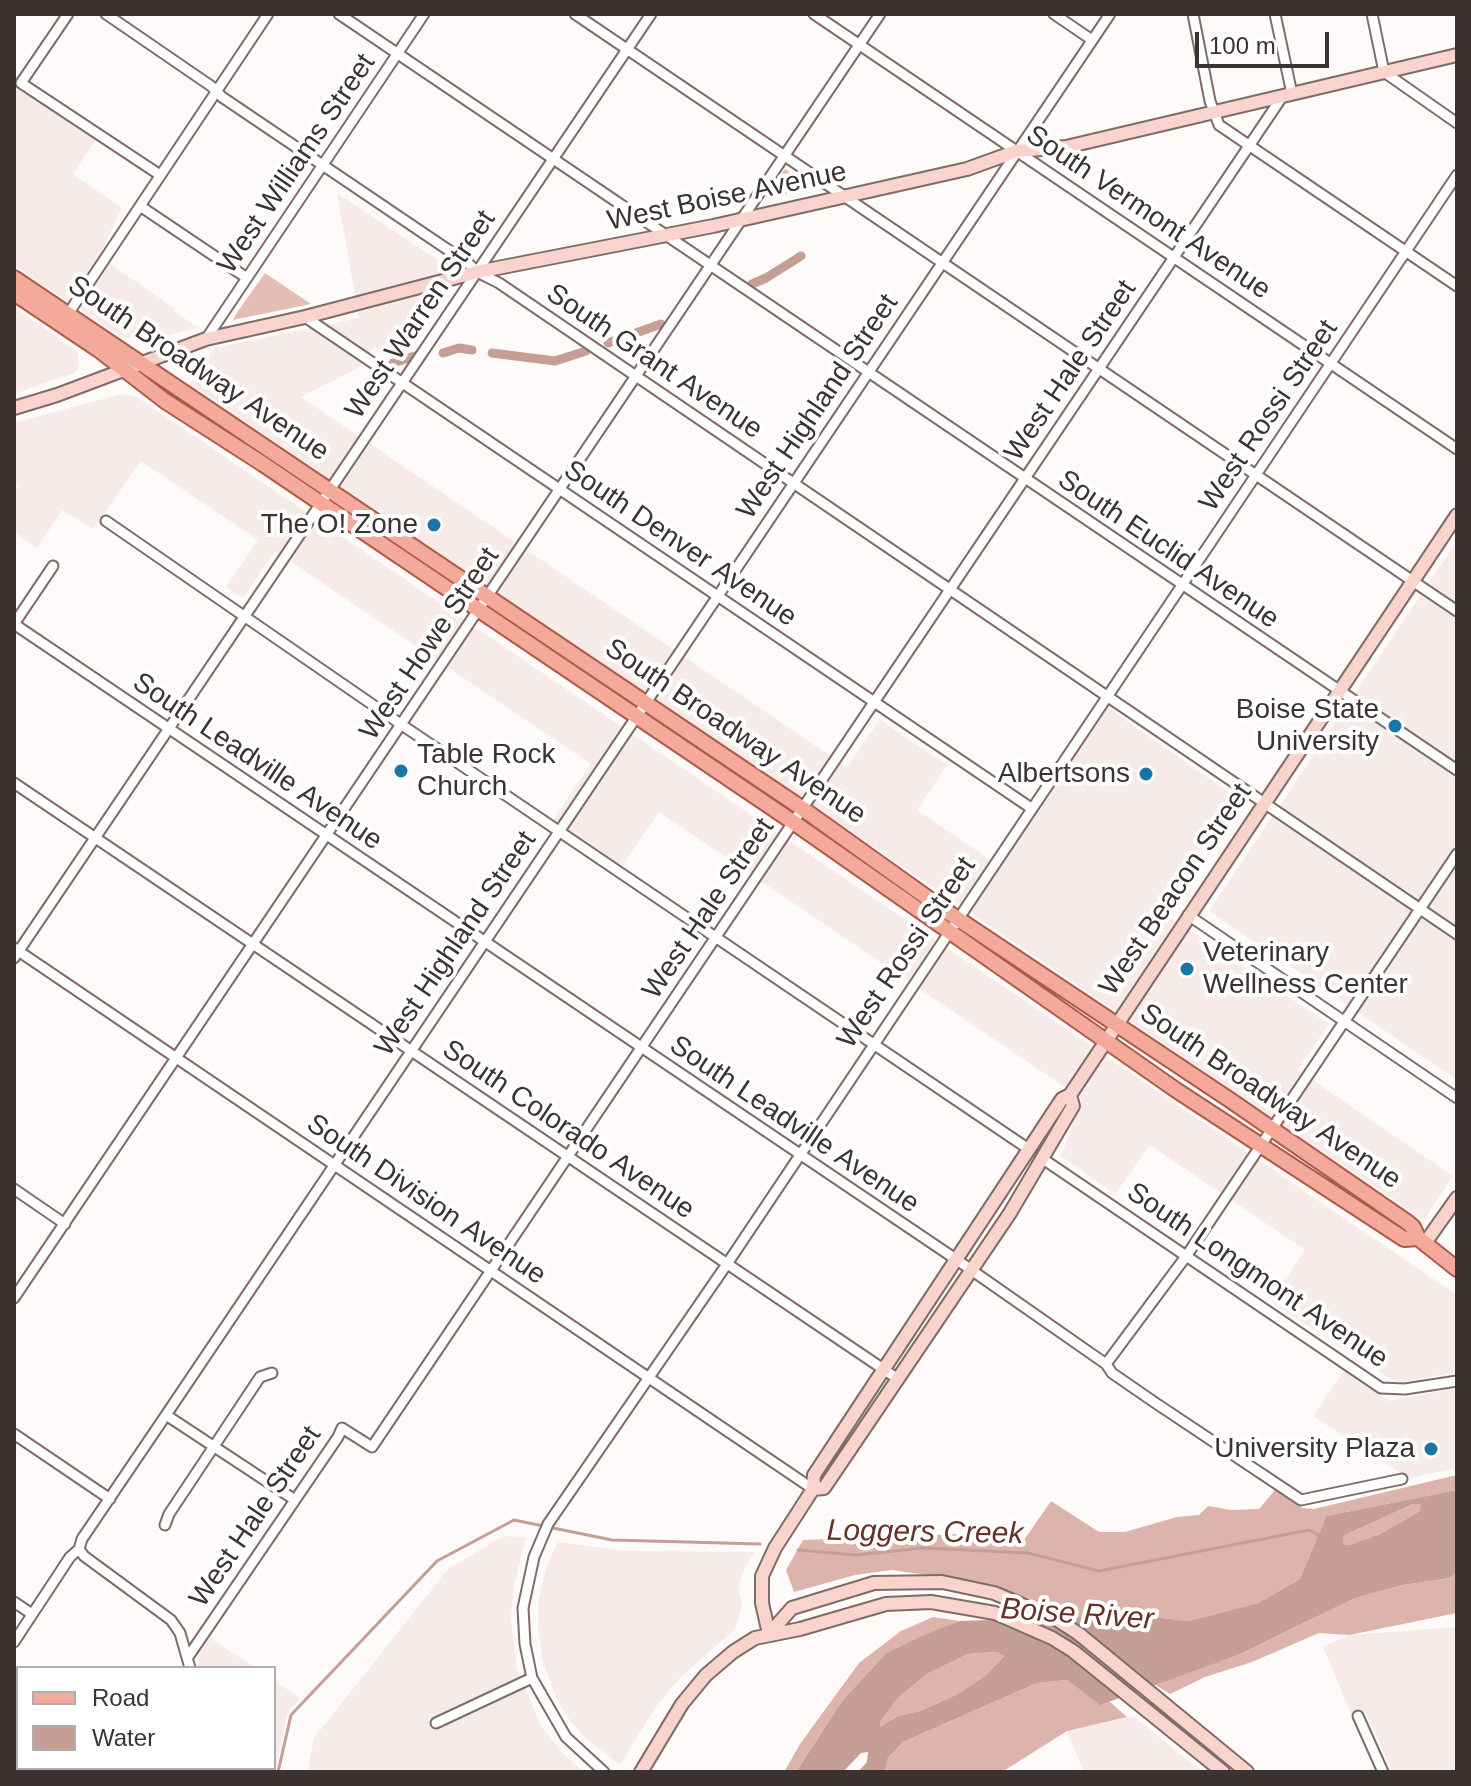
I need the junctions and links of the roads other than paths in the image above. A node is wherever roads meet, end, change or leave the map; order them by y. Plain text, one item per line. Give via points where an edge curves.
1 (68, 14) edge
2 (106, 14) edge
3 (268, 14) edge
4 (339, 14) edge
5 (424, 14) edge
6 (575, 14) edge
7 (651, 14) edge
8 (814, 14) edge
9 (880, 14) edge
10 (1054, 14) edge
11 (1110, 14) edge
12 (1193, 14) edge
13 (1275, 14) edge
14 (1372, 14) edge
15 (1092, 40) junction
16 (859, 44) junction
17 (627, 49) junction
18 (397, 54) junction
19 (1457, 55) edge
20 (1384, 72) junction
21 (216, 92) junction
22 (1287, 95) junction
23 (1213, 114) junction
24 (1457, 123) edge
25 (1249, 145) junction
26 (1017, 151) junction
27 (785, 156) junction
28 (553, 159) junction
29 (323, 165) junction
30 (160, 175) junction
31 (1457, 175) edge
32 (845, 196) junction
33 (140, 206) junction
34 (742, 219) junction
35 (665, 234) junction
36 (1406, 251) junction
37 (1174, 257) junction
38 (942, 262) junction
39 (710, 266) junction
40 (477, 272) junction
41 (14, 278) edge
42 (247, 278) junction
43 (1457, 286) edge
44 (14, 293) edge
45 (305, 317) junction
46 (65, 319) junction
47 (206, 339) junction
48 (141, 363) junction
49 (1331, 363) junction
50 (1099, 368) junction
51 (123, 369) junction
52 (867, 373) junction
53 (636, 377) junction
54 (402, 383) junction
55 (14, 408) edge
56 (1457, 449) edge
57 (1256, 474) junction
58 (1024, 479) junction
59 (792, 484) junction
60 (330, 489) junction
61 (560, 490) junction
62 (321, 503) junction
63 (1457, 515) edge
64 (106, 521) dead end
65 (53, 566) dead end
66 (1412, 581) junction
67 (1181, 585) junction
68 (950, 590) junction
69 (489, 596) junction
70 (717, 596) junction
71 (479, 610) junction
72 (1457, 611) edge
73 (245, 616) junction
74 (14, 624) edge
75 (1339, 691) junction
76 (1106, 697) junction
77 (645, 702) junction
78 (874, 702) junction
79 (636, 716) junction
80 (402, 725) junction
81 (169, 729) junction
82 (1457, 770) edge
83 (14, 783) edge
84 (1264, 802) junction
85 (1031, 808) junction
86 (803, 809) junction
87 (793, 822) junction
88 (559, 831) junction
89 (327, 836) junction
90 (95, 838) junction
91 (1457, 854) edge
92 (1420, 910) junction
93 (1188, 915) junction
94 (957, 918) junction
95 (948, 931) junction
96 (1457, 934) edge
97 (716, 937) junction
98 (484, 942) junction
99 (254, 945) junction
100 (16, 953) edge
101 (1344, 1022) junction
102 (1116, 1023) junction
103 (1104, 1041) junction
104 (873, 1044) junction
105 (641, 1048) junction
106 (411, 1051) junction
107 (177, 1059) junction
108 (1070, 1095) junction
109 (1457, 1098) edge
110 (1272, 1130) junction
111 (1261, 1146) junction
112 (1030, 1150) junction
113 (798, 1155) junction
114 (568, 1157) junction
115 (1043, 1159) junction
116 (334, 1165) junction
117 (14, 1189) edge
118 (1457, 1198) edge
119 (65, 1224) junction
120 (1422, 1241) junction
121 (1187, 1255) junction
122 (957, 1260) junction
123 (727, 1264) junction
124 (1457, 1269) edge
125 (971, 1270) junction
126 (491, 1272) junction
127 (14, 1298) edge
128 (1106, 1364) junction
129 (884, 1369) junction
130 (272, 1373) dead end
131 (648, 1377) junction
132 (898, 1379) junction
133 (1457, 1381) edge
134 (166, 1415) junction
135 (14, 1434) edge
136 (214, 1446) junction
137 (1402, 1479) dead end
138 (813, 1489) junction
139 (110, 1499) junction
140 (295, 1500) junction
141 (165, 1525) dead end
142 (79, 1549) junction
143 (14, 1602) edge
144 (30, 1617) junction
145 (769, 1634) junction
146 (14, 1642) edge
147 (188, 1657) junction
148 (190, 1666) edge
149 (532, 1678) junction
150 (1358, 1716) dead end
151 (436, 1723) dead end
152 (604, 1772) edge
153 (641, 1772) edge
154 (1223, 1772) edge
155 (1247, 1772) edge
156 (1383, 1772) edge

1 - 30 street via 21,83
2 - 21 street, South Grant Avenue
3 - 21 street
4 - 18 street, South Euclid Avenue
5 - 18 street, West Williams Street
6 - 17 street
7 - 17 street, West Warren Street
8 - 16 street, South Vermont Avenue
9 - 16 street, West Howe Street
10 - 15 street
11 - 15 street, West Highland Street
12 - 23 street
13 - 22 street
14 - 20 street
15 - 26 street, West Highland Street
16 - 26 street, South Vermont Avenue
16 - 27 street, West Howe Street
17 - 27 street
17 - 28 street, West Warren Street
18 - 28 street, South Euclid Avenue
18 - 29 street, West Williams Street
19 - 20 street, West Boise Avenue
20 - 22 street, West Boise Avenue
20 - 24 street
21 - 29 street, South Grant Avenue
21 - 30 street
22 - 23 street, West Boise Avenue
22 - 25 street, West Hale Street
23 - 25 street via 1219,125
23 - 26 street, West Boise Avenue via 1066,147
25 - 36 street
25 - 37 street, West Hale Street
26 - 32 street, West Boise Avenue via 967,169
26 - 37 street, South Vermont Avenue
26 - 38 street, West Highland Street
27 - 32 street
27 - 34 street, West Howe Street
28 - 35 street, South Euclid Avenue
28 - 40 street, West Warren Street
29 - 40 street, South Grant Avenue
29 - 42 street, West Williams Street
30 - 33 street
31 - 36 street, West Rossi Street
32 - 34 street, West Boise Avenue
32 - 38 street
33 - 42 street
33 - 46 street
34 - 35 street, West Boise Avenue
34 - 39 street, West Howe Street
35 - 39 street, South Euclid Avenue
35 - 40 street, West Boise Avenue
36 - 43 street
36 - 49 street, West Rossi Street
37 - 49 street, South Vermont Avenue
37 - 50 street, West Hale Street
38 - 50 street
38 - 52 street, West Highland Street
39 - 52 street, South Euclid Avenue
39 - 53 street, West Howe Street
40 - 45 street, West Boise Avenue
40 - 53 street, South Grant Avenue
40 - 54 street, West Warren Street
41 - 46 main road, South Broadway Avenue
42 - 47 street, West Williams Street
44 - 46 main road, South Broadway Avenue
45 - 47 street, West Boise Avenue
45 - 54 street, South Denver Avenue
46 - 48 main road, South Broadway Avenue
46 - 51 main road, South Broadway Avenue
47 - 48 street, West Boise Avenue
48 - 51 street, West Boise Avenue
48 - 60 main road, South Broadway Avenue
49 - 56 street, South Vermont Avenue
49 - 57 street, West Rossi Street
50 - 57 street
50 - 58 street, West Hale Street
51 - 55 street, West Boise Avenue
51 - 62 main road, South Broadway Avenue
52 - 58 street, South Euclid Avenue
52 - 59 street, West Highland Street
53 - 59 street, South Grant Avenue
53 - 61 street, West Howe Street
54 - 60 street, West Warren Street
54 - 61 street, South Denver Avenue
57 - 66 street
57 - 67 street, West Rossi Street
58 - 67 street, South Euclid Avenue
58 - 68 street, West Hale Street
59 - 68 street, South Grant Avenue
59 - 70 street, West Highland Street
60 - 62 street, West Warren Street
60 - 69 main road, South Broadway Avenue
61 - 69 street, West Howe Street
61 - 70 street, South Denver Avenue
62 - 71 main road, South Broadway Avenue
62 - 73 street, West Warren Street
63 - 66 street, West Beacon Street
64 - 73 street
65 - 74 street
66 - 72 street
66 - 75 street, West Beacon Street
67 - 75 street, South Euclid Avenue
67 - 76 street, West Rossi Street
68 - 76 street, South Grant Avenue
68 - 78 street, West Hale Street
69 - 71 street, West Howe Street
69 - 77 main road, South Broadway Avenue
70 - 77 street, West Highland Street
70 - 78 street, South Denver Avenue
71 - 79 main road, South Broadway Avenue
71 - 80 street, West Howe Street
73 - 80 street
73 - 81 street, West Warren Street
74 - 81 street, South Leadville Avenue
75 - 82 street, South Euclid Avenue
75 - 84 street, West Beacon Street
76 - 84 street, South Grant Avenue
76 - 85 street, West Rossi Street
77 - 79 street, West Highland Street
77 - 86 main road, South Broadway Avenue
78 - 85 street, South Denver Avenue
78 - 86 street, West Hale Street
79 - 87 main road, South Broadway Avenue
79 - 88 street, West Highland Street
80 - 88 street
80 - 89 street, West Howe Street
81 - 89 street, South Leadville Avenue
81 - 90 street, West Warren Street
83 - 90 street, South Colorado Avenue
84 - 92 street, South Grant Avenue
84 - 93 street, West Beacon Street
85 - 94 street, West Rossi Street
86 - 87 street, West Hale Street
86 - 94 main road, South Broadway Avenue
87 - 95 main road, South Broadway Avenue
87 - 97 street, West Hale Street
88 - 97 street
88 - 98 street, West Highland Street
89 - 98 street, South Leadville Avenue
89 - 99 street, West Howe Street
90 - 99 street, South Colorado Avenue
90 - 100 street, West Warren Street
91 - 92 street
92 - 96 street, South Grant Avenue
92 - 101 street
93 - 101 street
93 - 102 street, West Beacon Street
94 - 95 street, West Rossi Street
94 - 102 main road, South Broadway Avenue
95 - 103 main road, South Broadway Avenue
95 - 104 street, West Rossi Street
97 - 104 street
97 - 105 street, West Hale Street
98 - 105 street, South Leadville Avenue
98 - 106 street, West Highland Street
99 - 106 street, South Colorado Avenue
99 - 107 street, West Howe Street
100 - 107 street, South Division Avenue
101 - 109 street
101 - 110 street
102 - 103 street, West Beacon Street
102 - 110 main road, South Broadway Avenue
103 - 108 street, West Beacon Street
103 - 111 main road, South Broadway Avenue
104 - 112 street
104 - 113 street, West Rossi Street
105 - 113 street, South Leadville Avenue
105 - 114 street, West Hale Street
106 - 114 street, South Colorado Avenue
106 - 116 street, West Highland Street
107 - 116 street, South Division Avenue
107 - 119 street, West Howe Street
108 - 112 street, West Beacon Street via 1062,1099
108 - 115 street, West Beacon Street via 1073,1106
110 - 111 street
110 - 120 main road, South Broadway Avenue via 1413,1227
111 - 120 main road, South Broadway Avenue via 1404,1239
111 - 121 street
112 - 122 street, West Beacon Street
113 - 122 street, South Leadville Avenue
113 - 123 street, West Rossi Street
114 - 123 street, South Colorado Avenue
114 - 126 street, West Hale Street
115 - 121 street, South Longmont Avenue
115 - 125 street, West Beacon Street
116 - 126 street, South Division Avenue
116 - 134 street, West Highland Street
117 - 119 street
118 - 120 street
119 - 127 street, West Howe Street
120 - 124 main road, South Broadway Avenue
121 - 128 street
121 - 133 street, South Longmont Avenue via 1381,1388
122 - 125 street, South Leadville Avenue
122 - 129 street, West Beacon Street
123 - 129 street, South Colorado Avenue
123 - 131 street, West Rossi Street
125 - 128 street, South Leadville Avenue
125 - 132 street, West Beacon Street
126 - 131 street, South Division Avenue
126 - 140 street, West Hale Street via 372,1447 342,1428
128 - 137 street, South Leadville Avenue via 1301,1500
129 - 132 street, South Colorado Avenue
129 - 138 street, West Beacon Street via 814,1475
130 - 136 street via 260,1377
131 - 138 street, South Division Avenue
131 - 149 street, West Rossi Street via 540,1543 523,1608
132 - 138 street, West Beacon Street via 824,1488
134 - 136 street
134 - 139 street, West Highland Street
135 - 139 street
136 - 140 street
136 - 141 street
138 - 145 street, West Beacon Street via 762,1576
139 - 142 street, West Highland Street
140 - 147 street, West Hale Street
142 - 144 street, West Highland Street
142 - 147 street via 171,1620
143 - 144 street
144 - 146 street, West Highland Street
145 - 153 street via 733,1652 706,1675
145 - 154 street via 886,1604 946,1603 995,1613 1073,1651
145 - 155 street via 792,1608 874,1583 942,1582 994,1593 1079,1634
147 - 148 street
149 - 151 street
149 - 152 street, West Rossi Street via 566,1737
150 - 156 street

